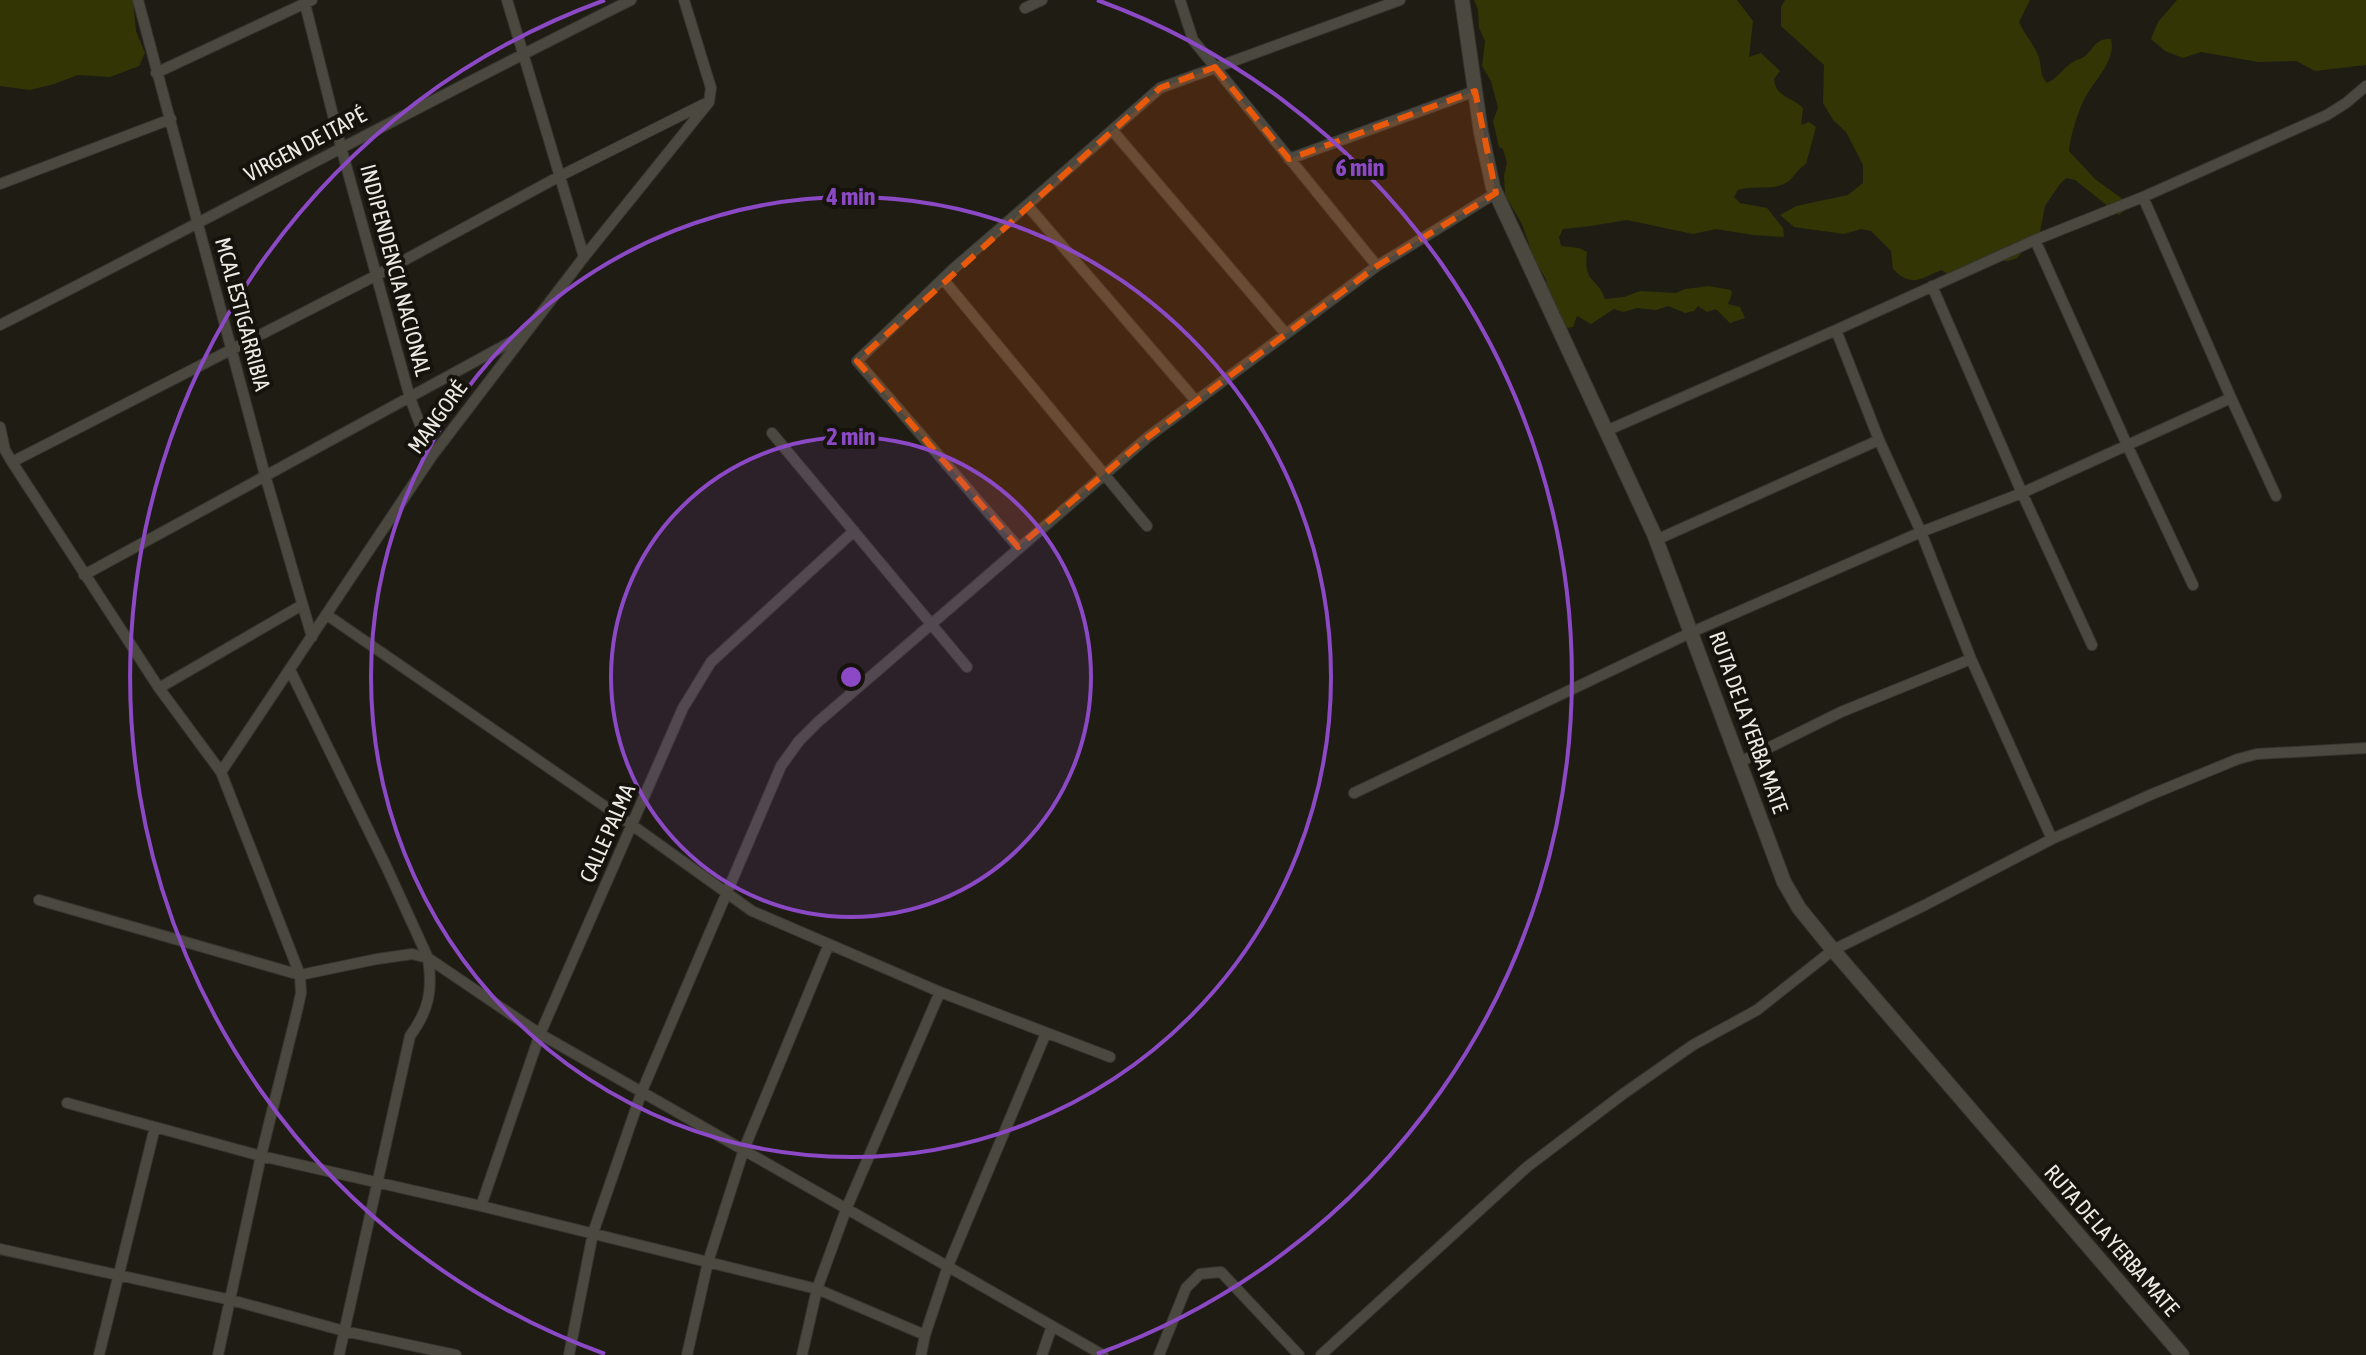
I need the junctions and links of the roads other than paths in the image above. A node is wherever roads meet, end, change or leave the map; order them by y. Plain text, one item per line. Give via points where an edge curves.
1 (138, 0) edge
2 (507, 0) edge
3 (631, 0) edge
4 (684, 0) edge
5 (1042, 0) edge
6 (1180, 0) edge
7 (1400, 0) edge
8 (1462, 0) edge
9 (307, 1) edge
10 (1025, 8) dead end
11 (523, 53) junction
12 (1215, 67) junction
13 (156, 73) junction
14 (2366, 86) edge
15 (1475, 91) junction
16 (709, 102) junction
17 (171, 119) junction
18 (1112, 130) junction
19 (341, 147) junction
20 (1289, 159) junction
21 (560, 176) junction
22 (0, 184) edge
23 (1496, 193) junction
24 (2143, 197) junction
25 (1027, 205) junction
26 (199, 224) junction
27 (2035, 240) junction
28 (584, 257) junction
29 (1377, 266) junction
30 (377, 275) junction
31 (943, 279) junction
32 (1932, 286) junction
33 (0, 325) edge
34 (1836, 330) junction
35 (1286, 334) junction
36 (522, 337) junction
37 (232, 350) junction
38 (410, 398) junction
39 (2231, 398) junction
40 (1196, 401) junction
41 (0, 427) edge
42 (1606, 431) junction
43 (772, 433) dead end
44 (1879, 440) junction
45 (2128, 447) junction
46 (432, 456) junction
47 (12, 462) junction
48 (1104, 474) junction
49 (265, 475) junction
50 (2022, 493) junction
51 (2276, 496) dead end
52 (1147, 526) dead end
53 (854, 531) junction
54 (1921, 532) junction
55 (1656, 540) junction
56 (1018, 547) junction
57 (84, 575) junction
58 (2193, 585) dead end
59 (302, 605) junction
60 (327, 615) junction
61 (931, 623) junction
62 (1692, 632) junction
63 (312, 637) junction
64 (2092, 645) dead end
65 (1971, 659) junction
66 (967, 667) dead end
67 (290, 670) junction
68 (159, 688) junction
69 (2366, 748) edge
70 (1740, 762) junction
71 (221, 772) junction
72 (1354, 793) dead end
73 (632, 825) junction
74 (2052, 839) junction
75 (725, 892) junction
76 (39, 900) dead end
77 (829, 944) junction
78 (1833, 950) junction
79 (428, 958) junction
80 (300, 975) junction
81 (940, 992) junction
82 (1046, 1033) junction
83 (540, 1034) junction
84 (1110, 1057) dead end
85 (642, 1091) junction
86 (67, 1103) dead end
87 (155, 1127) junction
88 (744, 1149) junction
89 (261, 1156) junction
90 (377, 1182) junction
91 (481, 1206) junction
92 (847, 1207) junction
93 (593, 1233) junction
94 (0, 1249) edge
95 (708, 1262) junction
96 (948, 1266) junction
97 (118, 1275) junction
98 (817, 1289) junction
99 (231, 1300) junction
100 (1052, 1326) junction
101 (344, 1331) junction
102 (925, 1335) junction
103 (99, 1355) edge
104 (218, 1355) edge
105 (339, 1355) edge
106 (456, 1355) edge
107 (569, 1355) edge
108 (687, 1355) edge
109 (802, 1355) edge
110 (921, 1355) edge
111 (1042, 1355) edge
112 (1103, 1355) edge
113 (1159, 1355) edge
114 (1299, 1355) edge
115 (1321, 1355) edge
116 (2182, 1355) edge

1 - 13 street, MCAL ESTIGARRIBIA
2 - 11 street
3 - 11 street, VIRGEN DE ITAPÉ
4 - 16 street via 711,88
5 - 10 street
6 - 12 street via 1193,40
7 - 12 street
8 - 15 main road, RUTA DE LA YERBA MATE
9 - 13 street
9 - 19 street, INDIPENDENCIA NACIONAL
11 - 19 street, VIRGEN DE ITAPÉ
11 - 21 street
12 - 18 street via 1160,88
12 - 20 street
13 - 17 street, MCAL ESTIGARRIBIA
14 - 24 street via 2327,115
15 - 20 street
15 - 23 main road, RUTA DE LA YERBA MATE
16 - 21 street
16 - 28 street, MANGORÉ
17 - 22 street
17 - 26 street, MCAL ESTIGARRIBIA
18 - 25 street
18 - 35 street
19 - 26 street, VIRGEN DE ITAPÉ
19 - 30 street, INDIPENDENCIA NACIONAL
20 - 29 street
21 - 28 street
21 - 30 street
23 - 29 street
23 - 42 main road, RUTA DE LA YERBA MATE
24 - 27 street
24 - 39 street
25 - 31 street
25 - 40 street
26 - 33 street, VIRGEN DE ITAPÉ
26 - 37 street, MCAL ESTIGARRIBIA
27 - 32 street
27 - 45 street
28 - 36 street, MANGORÉ
29 - 35 street
30 - 37 street
30 - 38 street, INDIPENDENCIA NACIONAL
31 - 48 street
31 - 56 street via 857,361
32 - 34 street
32 - 50 street
34 - 42 street
34 - 44 street
35 - 40 street
36 - 38 street
36 - 46 street, MANGORÉ
37 - 47 street
37 - 49 street, MCAL ESTIGARRIBIA
38 - 46 street, INDIPENDENCIA NACIONAL
38 - 49 street
39 - 45 street
39 - 51 street
40 - 48 street
41 - 47 street
42 - 55 main road, RUTA DE LA YERBA MATE
43 - 53 street
44 - 54 street
44 - 55 street
45 - 50 street
45 - 58 street
46 - 60 street, MANGORÉ
47 - 57 street
48 - 52 street
48 - 56 street
49 - 57 street
49 - 59 street, MCAL ESTIGARRIBIA
50 - 54 street
50 - 64 street
53 - 61 street
53 - 73 street, CALLE PALMA via 711,662 683,708
54 - 62 street
54 - 65 street
55 - 62 main road, RUTA DE LA YERBA MATE
56 - 61 street
57 - 68 street
59 - 63 street, MCAL ESTIGARRIBIA
59 - 68 street
60 - 63 street, MANGORÉ
60 - 73 street
61 - 66 street
61 - 75 street via 799,741 781,766
62 - 70 main road, RUTA DE LA YERBA MATE
62 - 72 street
63 - 67 street, MANGORÉ
65 - 70 street via 1841,712
65 - 74 street
67 - 71 street, MANGORÉ
67 - 79 street
68 - 71 street
69 - 74 street via 2238,759
70 - 78 main road, RUTA DE LA YERBA MATE via 1784,882
71 - 80 street
73 - 75 street
73 - 83 street, CALLE PALMA
74 - 78 street
75 - 77 street via 752,911
75 - 85 street
76 - 80 street
77 - 81 street
77 - 88 street
78 - 115 street via 1757,1010 1693,1045 1527,1167
78 - 116 main road, RUTA DE LA YERBA MATE
79 - 80 street via 412,954
79 - 83 street
79 - 90 street via 431,987 422,1019 410,1036
80 - 89 street via 301,993
81 - 82 street
81 - 92 street
82 - 84 street
82 - 96 street
83 - 85 street
83 - 91 street, CALLE PALMA
85 - 88 street
85 - 93 street
86 - 87 street
87 - 89 street
87 - 97 street
88 - 92 street
88 - 95 street
89 - 90 street
89 - 99 street
90 - 91 street
90 - 101 street
91 - 93 street
92 - 96 street
92 - 98 street
93 - 95 street
93 - 107 street
94 - 97 street
95 - 98 street
95 - 108 street
96 - 100 street
96 - 102 street
97 - 99 street
97 - 103 street
98 - 102 street
98 - 109 street
99 - 101 street
99 - 104 street
100 - 111 street
100 - 112 street
101 - 105 street
101 - 106 street
102 - 110 street
113 - 114 street via 1186,1288 1200,1274 1221,1272

